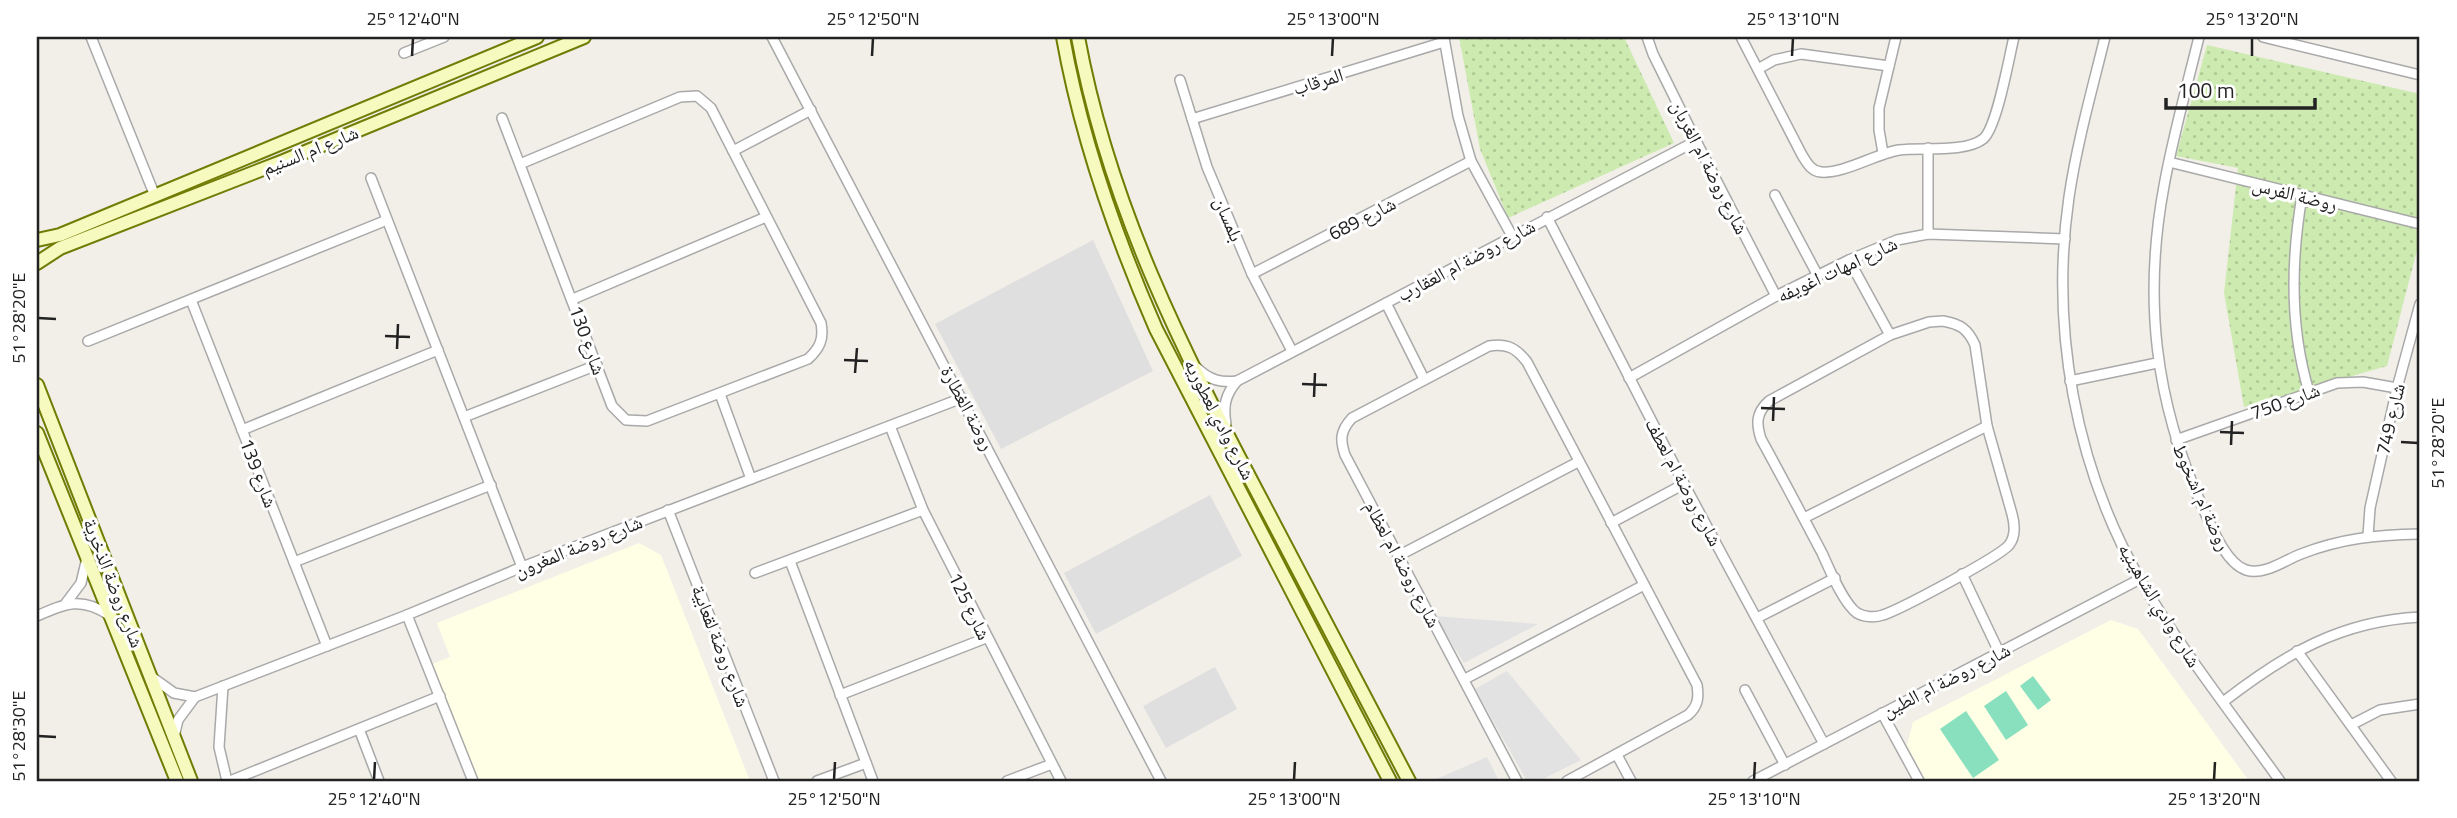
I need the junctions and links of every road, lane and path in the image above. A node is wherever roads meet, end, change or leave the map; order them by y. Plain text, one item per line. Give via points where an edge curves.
1 (91, 37) edge
2 (443, 37) edge
3 (537, 37) edge
4 (584, 37) edge
5 (772, 37) edge
6 (1063, 37) edge
7 (1079, 37) edge
8 (1647, 37) edge
9 (1741, 37) edge
10 (1896, 37) edge
11 (2014, 37) edge
12 (2105, 37) edge
13 (2199, 37) edge
14 (2263, 37) edge
15 (1444, 39) edge
16 (404, 53) dead end
17 (1889, 66) junction
18 (1758, 69) junction
19 (2420, 75) edge
20 (1180, 80) dead end
21 (811, 110) junction
22 (502, 118) dead end
23 (1192, 119) junction
24 (1696, 141) junction
25 (1928, 149) junction
26 (733, 151) junction
27 (1883, 153) junction
28 (1471, 161) junction
29 (2169, 162) junction
30 (520, 164) junction
31 (371, 178) dead end
32 (1775, 195) dead end
33 (155, 196) junction
34 (2302, 196) junction
35 (766, 217) junction
36 (1547, 217) junction
37 (387, 220) junction
38 (2420, 224) edge
39 (1928, 234) junction
40 (1512, 236) junction
41 (2065, 239) junction
42 (37, 240) edge
43 (1849, 260) junction
44 (37, 263) edge
45 (1252, 274) junction
46 (1818, 276) junction
47 (1776, 296) junction
48 (573, 299) junction
49 (191, 300) junction
50 (1386, 303) junction
51 (2420, 304) edge
52 (1890, 335) junction
53 (88, 341) dead end
54 (438, 350) junction
55 (1292, 351) junction
56 (1189, 360) junction
57 (2157, 363) junction
58 (597, 365) junction
59 (1629, 378) junction
60 (1424, 379) junction
61 (1237, 381) junction
62 (2070, 381) junction
63 (37, 385) edge
64 (2397, 388) junction
65 (2309, 392) junction
66 (720, 394) junction
67 (962, 398) junction
68 (464, 417) junction
69 (890, 426) junction
70 (1987, 426) junction
71 (242, 430) junction
72 (37, 433) edge
73 (1228, 436) junction
74 (2176, 440) junction
75 (1578, 462) junction
76 (751, 479) junction
77 (1684, 484) junction
78 (491, 485) junction
79 (668, 510) junction
80 (923, 510) junction
81 (1804, 518) junction
82 (1611, 523) junction
83 (2420, 534) edge
84 (2368, 536) junction
85 (1398, 556) junction
86 (87, 558) junction
87 (790, 561) junction
88 (294, 562) junction
89 (522, 567) junction
90 (755, 573) dead end
91 (1962, 574) junction
92 (1835, 578) junction
93 (2140, 579) junction
94 (1644, 585) junction
95 (66, 603) junction
96 (109, 615) junction
97 (407, 615) junction
98 (37, 616) edge
99 (2420, 617) edge
100 (1757, 618) junction
101 (986, 638) junction
102 (327, 646) junction
103 (2297, 650) junction
104 (1999, 652) junction
105 (150, 675) junction
106 (1465, 679) junction
107 (223, 686) junction
108 (1745, 690) dead end
109 (840, 695) junction
110 (440, 696) junction
111 (195, 697) junction
112 (2223, 702) junction
113 (2420, 704) edge
114 (1882, 713) junction
115 (2351, 725) junction
116 (359, 729) junction
117 (173, 738) junction
118 (1824, 744) junction
119 (1617, 755) junction
120 (866, 763) junction
121 (1052, 764) junction
122 (1786, 765) junction
123 (177, 781) edge
124 (191, 781) edge
125 (229, 781) edge
126 (379, 781) edge
127 (473, 781) edge
128 (774, 781) edge
129 (817, 781) edge
130 (873, 781) edge
131 (1007, 781) edge
132 (1061, 781) edge
133 (1161, 781) edge
134 (1390, 781) edge
135 (1409, 781) edge
136 (1517, 781) edge
137 (1567, 781) edge
138 (1631, 781) edge
139 (1753, 781) edge
140 (1919, 781) edge
141 (2280, 781) edge
142 (2391, 781) edge

1 - 33 street
2 - 16 street
3 - 33 street, شارع ام السنيم
4 - 44 street, شارع ام السنيم via 60,248
5 - 21 street, روضة الغطارة
6 - 134 street, شارع وادي لعطوريه via 1099,181 1156,329
7 - 56 street, شارع وادي لعطوريه via 1114,177 1139,249
8 - 24 street, شارع روضة ام الغربان
9 - 18 street
10 - 17 street
11 - 25 street via 1989,133 1973,144
12 - 41 street, شارع وادي الشاهينيه via 2076,157
13 - 29 street, روضة ام اشخوط
14 - 19 street
15 - 23 street, المرقاب
15 - 28 street
17 - 18 street via 1801,54
17 - 27 street via 1878,119
18 - 27 street via 1809,166 1816,171 1834,171
20 - 23 street, بلمسان
21 - 26 street
21 - 67 street, روضة الغطارة
22 - 30 street, شارع 130
23 - 45 street, بلمسان
24 - 36 street, شارع روضة ام العقارب
24 - 47 street, شارع روضة ام الغربان
25 - 27 street
25 - 39 street
26 - 30 street, شارع 130 via 711,108 697,96 680,97
26 - 35 street, شارع 130
28 - 40 street
28 - 45 street, شارع 689
29 - 34 street, روضة الفرس
29 - 57 street, روضة ام اشخوط via 2155,245
30 - 48 street, شارع 130
31 - 37 street
32 - 46 street
33 - 42 street, شارع ام السنيم via 60,236
34 - 38 street, روضة الفرس
34 - 65 street via 2294,302
35 - 48 street
35 - 66 street, شارع 130 via 821,323 822,342 808,359
36 - 40 street, شارع روضة ام العقارب
36 - 59 street, شارع روضة ام لعطف
37 - 49 street
37 - 54 street
39 - 41 street, شارع امهات اغويفه
39 - 43 street, شارع امهات اغويفه via 1896,240
40 - 50 street, شارع روضة ام العقارب
41 - 62 street, شارع وادي الشاهينيه via 2063,316
43 - 46 street, شارع امهات اغويفه
43 - 52 street
45 - 55 street, بلمسان
46 - 47 street, شارع امهات اغويفه
47 - 59 street, شارع امهات اغويفه
48 - 58 street, شارع 130
49 - 53 street
49 - 71 street, شارع 139
50 - 55 street, شارع روضة ام العقارب
50 - 60 street
51 - 64 street, شارع 749
52 - 70 street via 1929,322 1964,327 1975,345
52 - 81 street via 1769,401 1758,416 1761,439
54 - 68 street
54 - 71 street
55 - 61 street, شارع روضة ام العقارب
56 - 61 street via 1210,379
56 - 73 street, شارع وادي لعطوريه
57 - 62 street
57 - 74 street, روضة ام اشخوط
58 - 66 street, شارع 130 via 612,406 626,420 647,421
58 - 68 street
59 - 77 street, شارع روضة ام لعطف
60 - 75 street, شارع روضة ام لعظام via 1489,346 1510,346 1527,362
60 - 85 street, شارع روضة ام لعظام via 1352,418 1341,433 1345,455
61 - 73 street via 1224,406
62 - 93 street, شارع وادي الشاهينيه via 2089,459
63 - 105 street, شارع روضة الذخرية
64 - 65 street, شارع 750 via 2346,381
64 - 84 street, شارع 749
65 - 74 street, شارع 750
66 - 76 street
67 - 69 street, شارع روضة المغرون
67 - 133 street, روضة الغطارة
68 - 78 street
69 - 76 street, شارع روضة المغرون
69 - 80 street, شارع 125
70 - 81 street
70 - 91 street via 2015,525 2013,537 1999,554
71 - 88 street, شارع 139
72 - 86 street, شارع روضة الذخرية
73 - 135 street, شارع وادي لعطوريه
74 - 84 street, روضة ام اشخوط via 2215,534 2231,559 2246,570 2264,570
75 - 82 street, شارع روضة ام لعظام
75 - 85 street
76 - 79 street, شارع روضة المغرون
77 - 82 street
77 - 100 street, شارع روضة ام لعطف
78 - 88 street
78 - 89 street
79 - 89 street, شارع روضة المغرون
79 - 128 street, شارع روضة لقعابية
80 - 87 street
80 - 101 street, شارع 125
81 - 92 street
82 - 94 street, شارع روضة ام لعظام
83 - 84 street, روضة ام اشخوط
85 - 106 street, شارع روضة ام لعظام
86 - 95 street via 81,583
86 - 96 street, شارع روضة الذخرية
87 - 90 street
87 - 109 street
88 - 102 street, شارع 139
89 - 97 street, شارع روضة المغرون
91 - 92 street via 1876,617 1858,614
91 - 104 street
92 - 100 street
93 - 104 street, شارع روضة ام الطين
93 - 112 street, شارع وادي الشاهينيه
94 - 106 street
94 - 119 street, شارع روضة ام لعظام via 1697,685 1698,702 1688,715
95 - 96 street via 93,606
95 - 98 street
96 - 123 street, شارع روضة الذخرية
97 - 102 street, شارع روضة المغرون
97 - 110 street
99 - 103 street via 2345,630
100 - 118 street, شارع روضة ام لعطف
101 - 109 street
101 - 121 street, شارع 125
102 - 107 street, شارع روضة المغرون
103 - 112 street
103 - 115 street
104 - 114 street, شارع روضة ام الطين
105 - 111 street via 174,693
105 - 117 street, شارع روضة الذخرية
106 - 136 street, شارع روضة ام لعظام
107 - 111 street, شارع روضة المغرون
107 - 125 street via 219,747
108 - 122 street
109 - 120 street
110 - 116 street
110 - 127 street
111 - 117 street via 178,720
112 - 141 street, شارع وادي الشاهينيه
113 - 115 street via 2381,710
114 - 118 street, شارع روضة ام الطين
114 - 140 street
115 - 142 street
116 - 125 street
116 - 126 street
117 - 124 street, شارع روضة الذخرية
118 - 122 street, شارع روضة ام الطين
119 - 137 street, شارع روضة ام لعظام
119 - 138 street
120 - 129 street
120 - 130 street
121 - 131 street
121 - 132 street, شارع 125
122 - 139 street, شارع روضة ام الطين

